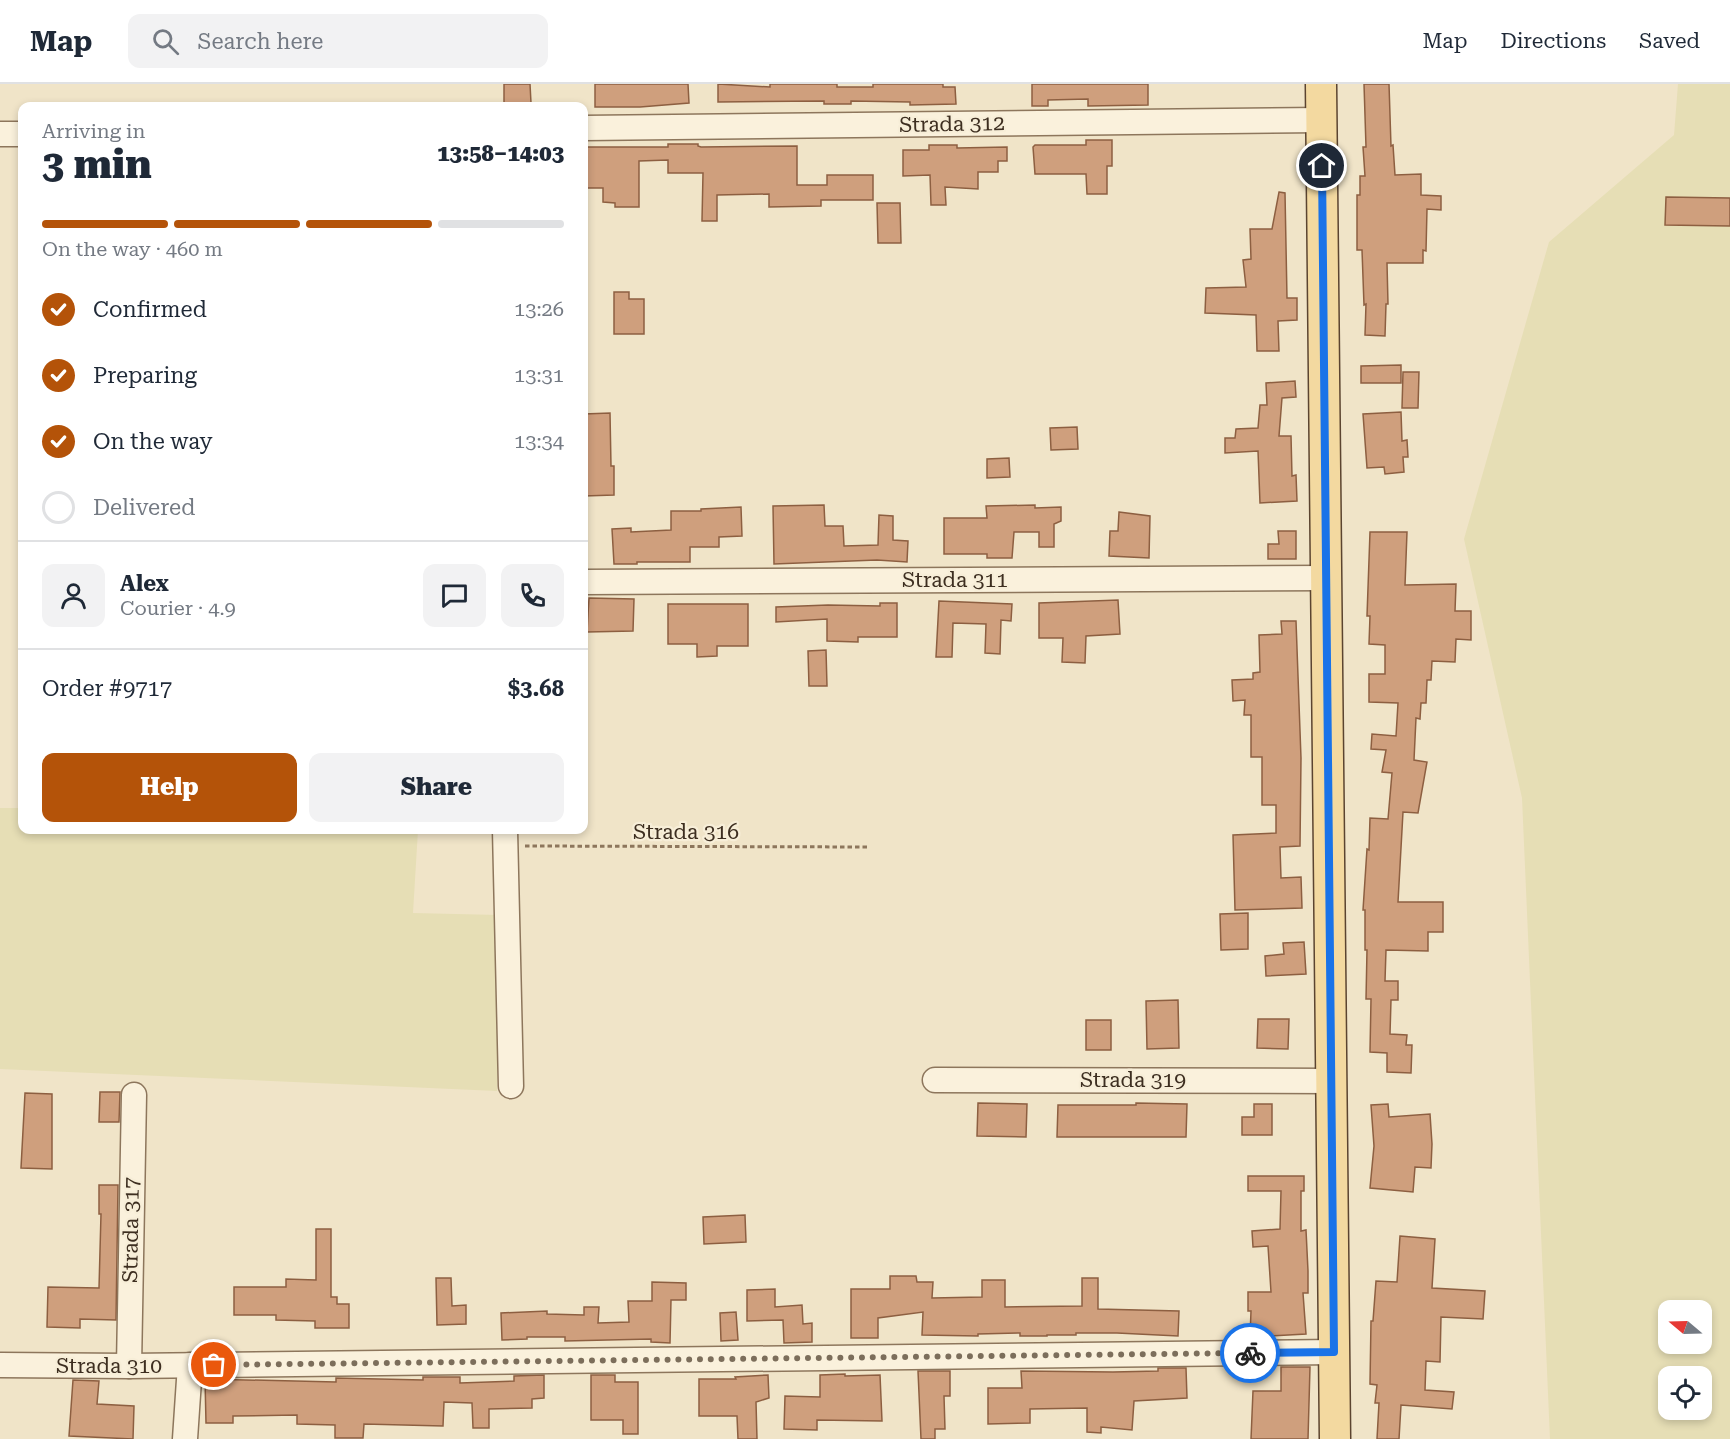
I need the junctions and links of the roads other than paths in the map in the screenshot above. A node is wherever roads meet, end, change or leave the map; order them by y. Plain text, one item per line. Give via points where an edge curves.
1 (1321, 84) edge
2 (1321, 120) junction
3 (588, 128) edge
4 (0, 134) edge
5 (18, 134) edge
6 (1326, 578) junction
7 (588, 582) edge
8 (505, 838) edge
9 (935, 1080) dead end
10 (1331, 1081) junction
11 (511, 1086) dead end
12 (134, 1095) dead end
13 (1334, 1352) junction
14 (0, 1365) edge
15 (190, 1365) junction
16 (129, 1366) junction
17 (185, 1439) edge
18 (1335, 1439) edge

1 - 2 main road
2 - 3 street, Strada 312
2 - 6 main road
4 - 5 street
6 - 7 street, Strada 311
6 - 10 main road
8 - 11 street
9 - 10 street, Strada 319
10 - 13 main road
12 - 16 street, Strada 317
13 - 15 street, Strada 310
13 - 18 main road
14 - 16 street, Strada 310
15 - 16 street, Strada 310
15 - 17 street

